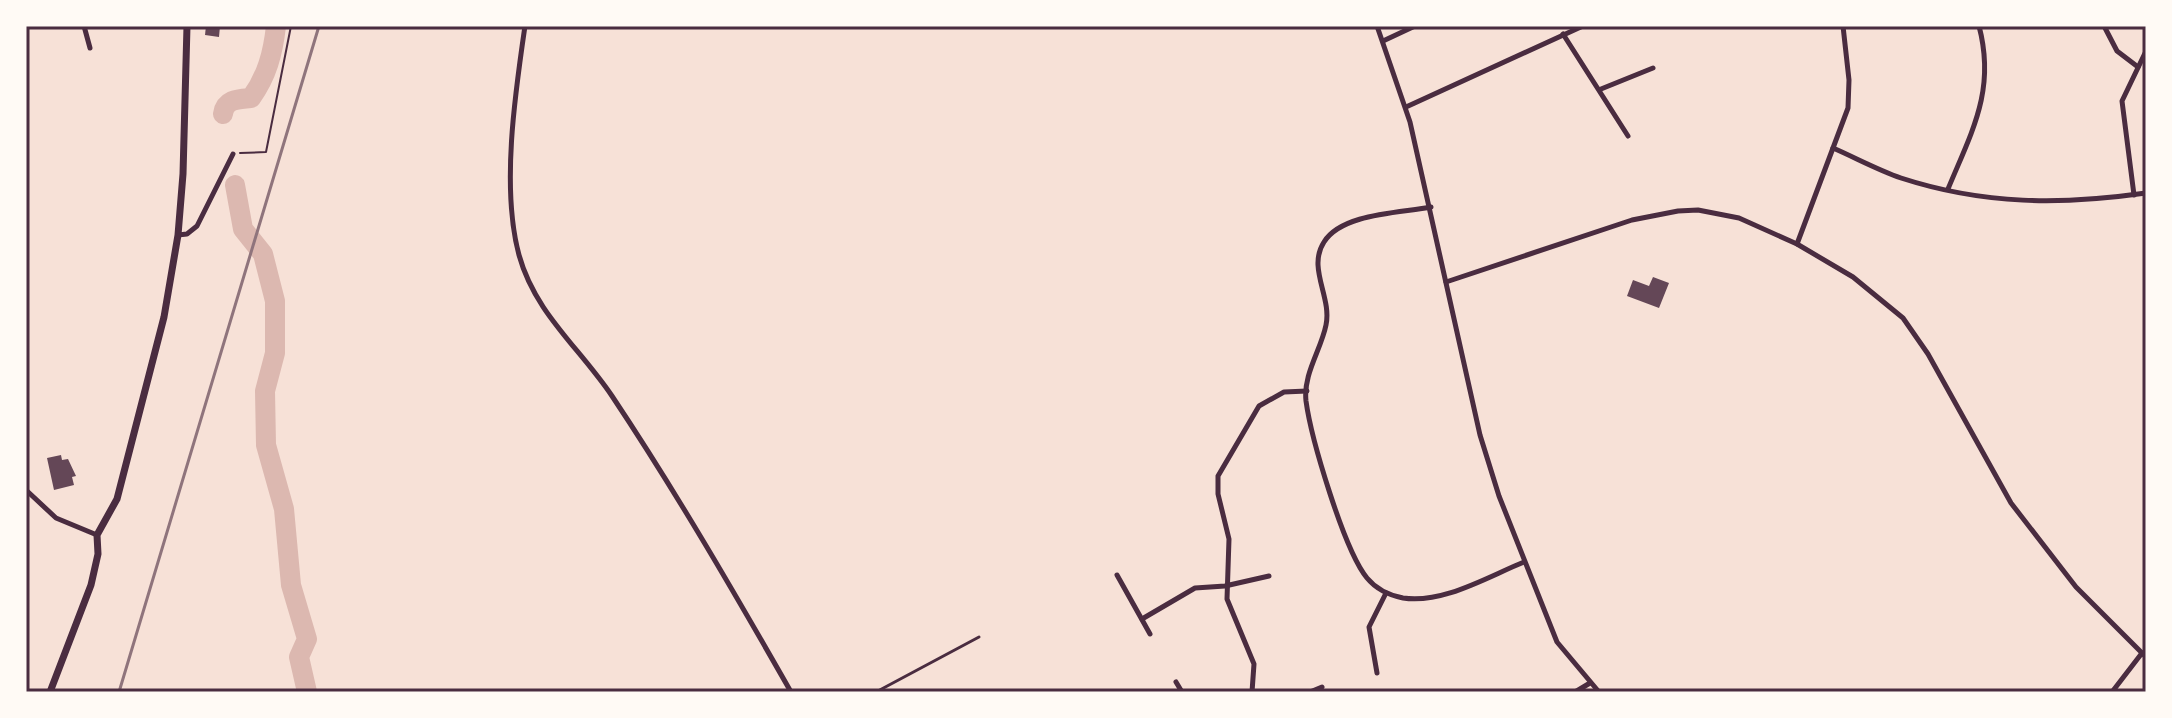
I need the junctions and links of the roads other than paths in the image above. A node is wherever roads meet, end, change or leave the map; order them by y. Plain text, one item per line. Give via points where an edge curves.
1 (84, 26) edge
2 (187, 26) edge
3 (525, 26) edge
4 (1377, 26) edge
5 (1415, 26) edge
6 (1583, 26) edge
7 (1843, 26) edge
8 (1979, 26) edge
9 (2104, 26) edge
10 (1563, 34) junction
11 (1383, 41) junction
12 (90, 48) dead end
13 (2146, 51) edge
14 (2138, 67) junction
15 (1653, 68) dead end
16 (1601, 89) junction
17 (1406, 107) junction
18 (1628, 136) dead end
19 (1833, 148) junction
20 (233, 154) road end
21 (1947, 189) junction
22 (2146, 193) edge
23 (2134, 195) junction
24 (1431, 207) junction
25 (178, 235) junction
26 (1797, 244) junction
27 (1446, 282) junction
28 (1307, 391) junction
29 (26, 490) edge
30 (97, 535) junction
31 (1524, 562) junction
32 (1117, 575) dead end
33 (1269, 576) dead end
34 (1225, 586) junction
35 (1386, 593) junction
36 (1142, 619) junction
37 (1150, 634) dead end
38 (979, 637) dead end
39 (2144, 655) edge
40 (1377, 673) dead end
41 (1176, 682) dead end
42 (1590, 683) junction
43 (1322, 687) dead end
44 (50, 692) edge
45 (791, 692) edge
46 (876, 692) edge
47 (1182, 692) edge
48 (1252, 692) edge
49 (1310, 692) edge
50 (1575, 692) edge
51 (1599, 692) edge
52 (2112, 692) edge

1 - 12 street
2 - 25 main road
3 - 45 street via 512,201 526,277 548,317 611,394
4 - 11 street
5 - 11 street
6 - 10 street
7 - 19 street via 1849,95
8 - 21 street via 1987,61 1985,91
9 - 14 street via 2117,51
10 - 16 street
10 - 17 street
11 - 17 street
13 - 14 street
14 - 23 street via 2122,101
15 - 16 street
16 - 18 street
17 - 24 street
19 - 21 street via 1899,177
19 - 26 street
20 - 25 street via 197,226
21 - 23 street via 2034,203
22 - 23 street
24 - 27 street
24 - 28 street via 1353,222 1324,241 1319,274 1327,322
25 - 30 main road via 137,430 117,499
26 - 27 street via 1739,218 1678,211 1632,220
26 - 39 street via 1853,277 1903,318 2011,503 2076,587
27 - 31 street via 1480,435
28 - 34 street via 1284,392 1259,406 1218,476 1229,539
28 - 35 street via 1331,493 1354,559
29 - 30 street via 56,518
30 - 44 main road via 91,585
31 - 35 street via 1425,599
31 - 42 street via 1557,642
32 - 36 street
33 - 34 street
34 - 36 street via 1195,588
34 - 48 street via 1254,664
35 - 40 street via 1369,627
36 - 37 street
38 - 46 lane
39 - 52 street
41 - 47 street
42 - 50 street
42 - 51 street
43 - 49 street

